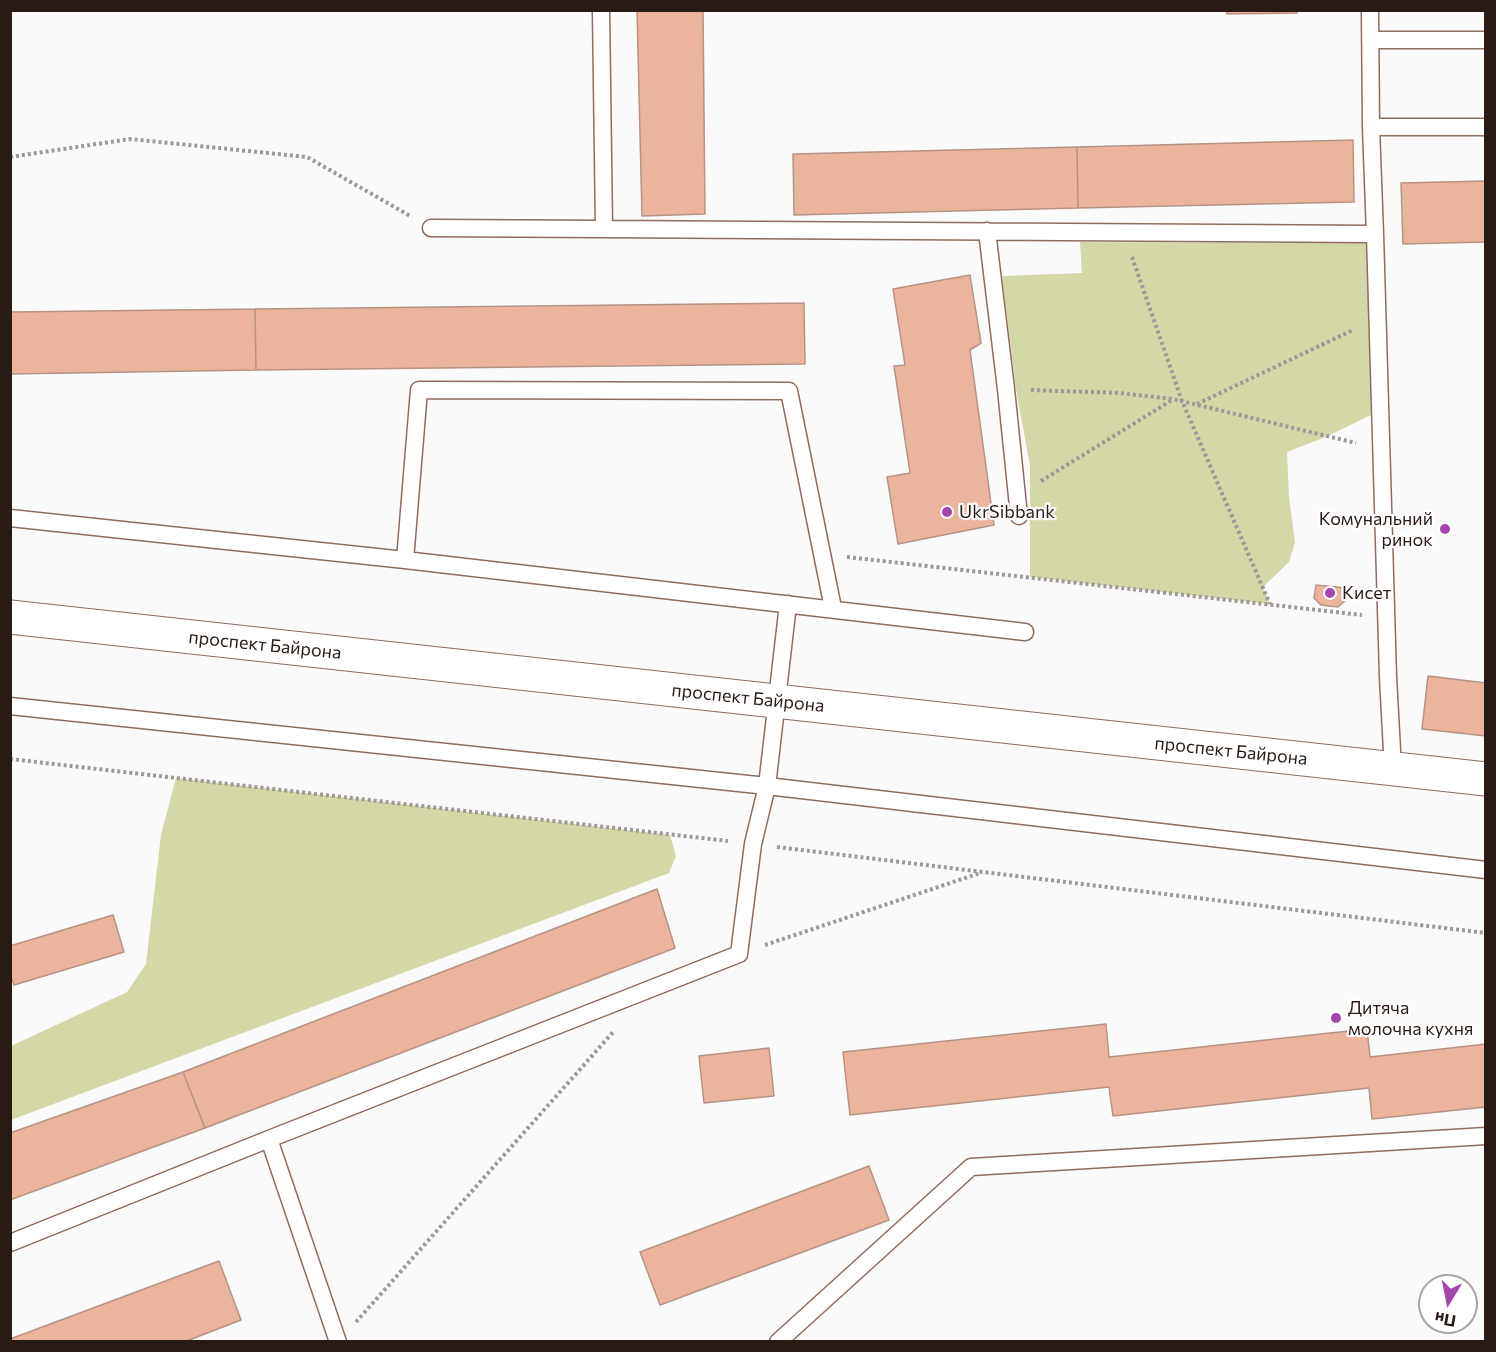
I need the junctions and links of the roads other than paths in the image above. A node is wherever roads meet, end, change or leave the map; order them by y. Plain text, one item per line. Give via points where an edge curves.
1 (601, 10) edge
2 (1370, 10) edge
3 (1370, 40) junction
4 (1485, 40) edge
5 (1371, 127) junction
6 (1485, 127) edge
7 (431, 228) road end
8 (604, 229) junction
9 (987, 231) junction
10 (1375, 234) junction
11 (1019, 516) dead end
12 (10, 518) edge
13 (405, 560) junction
14 (788, 604) junction
15 (833, 609) junction
16 (10, 617) edge
17 (1025, 632) dead end
18 (776, 701) junction
19 (10, 706) edge
20 (1393, 769) junction
21 (1485, 779) edge
22 (767, 786) junction
23 (1485, 870) edge
24 (1485, 1136) edge
25 (269, 1139) junction
26 (10, 1243) edge
27 (338, 1341) edge
28 (778, 1341) edge

1 - 8 lane
2 - 3 lane
3 - 4 lane
3 - 5 lane
5 - 6 lane
5 - 10 lane
7 - 8 lane
8 - 9 lane
9 - 10 lane
9 - 11 lane
10 - 20 lane
12 - 13 lane
13 - 14 lane
13 - 15 lane via 419,390 789,392
14 - 15 lane
14 - 18 lane
15 - 17 lane
16 - 18 main road, проспект Байрона
18 - 20 main road, проспект Байрона
18 - 22 lane
19 - 22 lane
20 - 21 main road, проспект Байрона
22 - 23 lane
22 - 25 lane via 753,844 739,954
24 - 28 lane via 971,1167
25 - 26 lane
25 - 27 lane

